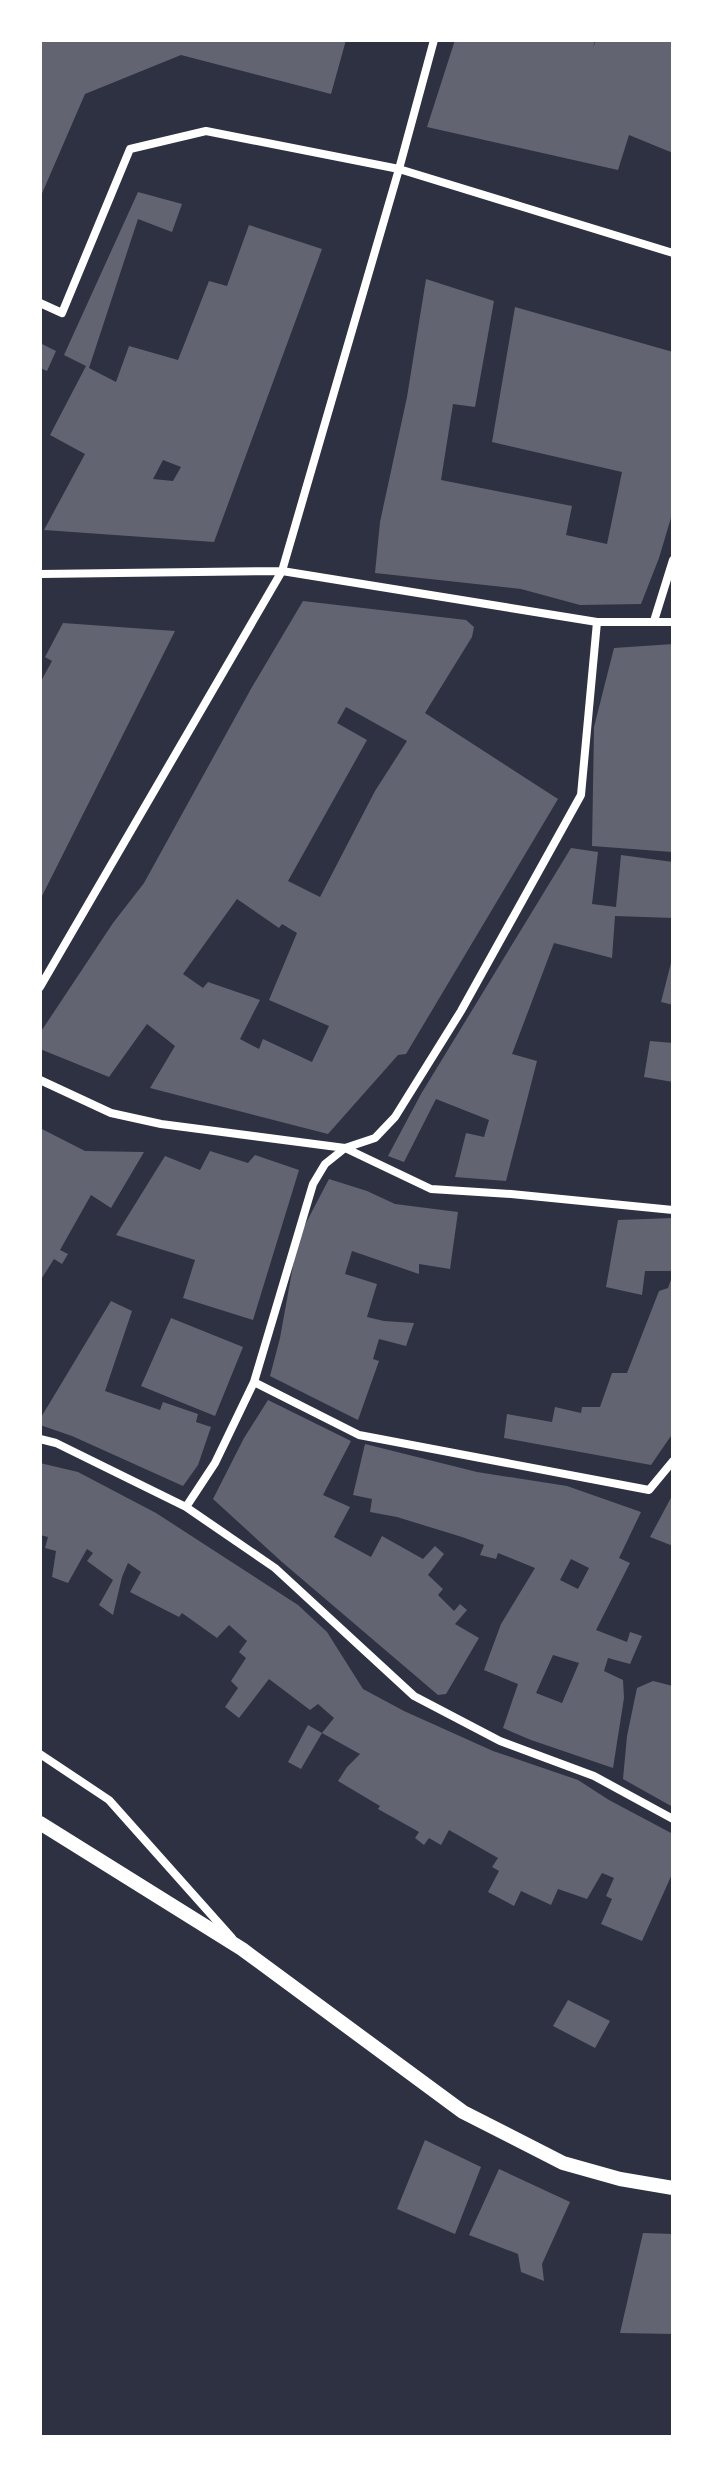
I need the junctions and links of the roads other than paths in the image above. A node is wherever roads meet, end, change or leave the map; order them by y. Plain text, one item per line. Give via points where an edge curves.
1 (434, 40) edge
2 (399, 169) junction
3 (673, 253) edge
4 (40, 303) edge
5 (673, 560) edge
6 (40, 566) edge
7 (282, 571) junction
8 (40, 574) edge
9 (57, 575) junction
10 (40, 580) edge
11 (654, 621) junction
12 (597, 622) junction
13 (673, 622) edge
14 (40, 987) edge
15 (40, 1080) edge
16 (345, 1148) junction
17 (673, 1210) edge
18 (254, 1382) junction
19 (40, 1439) edge
20 (673, 1461) edge
21 (186, 1507) junction
22 (40, 1754) edge
23 (673, 1819) edge
24 (40, 1823) edge
25 (242, 1949) junction
26 (673, 2188) edge

1 - 2 street
2 - 3 street
2 - 4 street via 206,131 130,149 62,313
2 - 7 street
5 - 11 street
6 - 9 street
7 - 9 street
7 - 12 street
7 - 14 street
8 - 9 street
9 - 10 street
11 - 12 street
11 - 13 street
12 - 16 street via 581,795 461,1011 395,1117 375,1138
15 - 16 street via 111,1113
16 - 17 street via 431,1189
16 - 18 street via 325,1164 313,1184
18 - 20 street via 359,1435 649,1490
18 - 21 street via 215,1463
19 - 21 street
21 - 23 street via 275,1568 414,1696 500,1741 594,1776
22 - 25 street via 109,1800
24 - 25 street
25 - 26 street via 463,2112 563,2163

